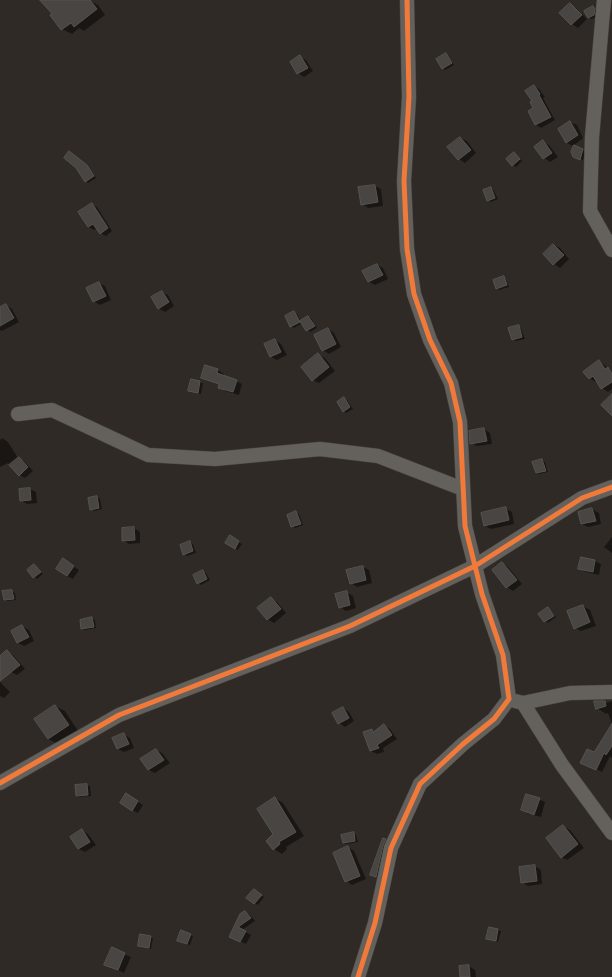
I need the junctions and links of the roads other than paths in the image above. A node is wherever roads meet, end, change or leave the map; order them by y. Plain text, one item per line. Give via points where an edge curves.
1 (407, 0) edge
2 (604, 0) edge
3 (612, 250) edge
4 (18, 414) dead end
5 (612, 487) edge
6 (463, 489) junction
7 (475, 566) junction
8 (612, 692) edge
9 (509, 699) junction
10 (524, 703) junction
11 (0, 783) edge
12 (612, 834) edge
13 (358, 977) edge

1 - 6 street via 408,98 404,181 408,248 414,294 430,340 451,383 460,422
2 - 3 street via 592,137 590,211
4 - 6 street via 52,410 148,455 215,459 320,449 378,456
5 - 7 street via 582,498
6 - 7 street via 465,526
7 - 9 street via 503,656
7 - 11 street via 350,626 119,715
8 - 10 street via 570,693
9 - 10 street
9 - 13 street via 494,719 420,784 391,848 375,923
10 - 12 street via 562,765

